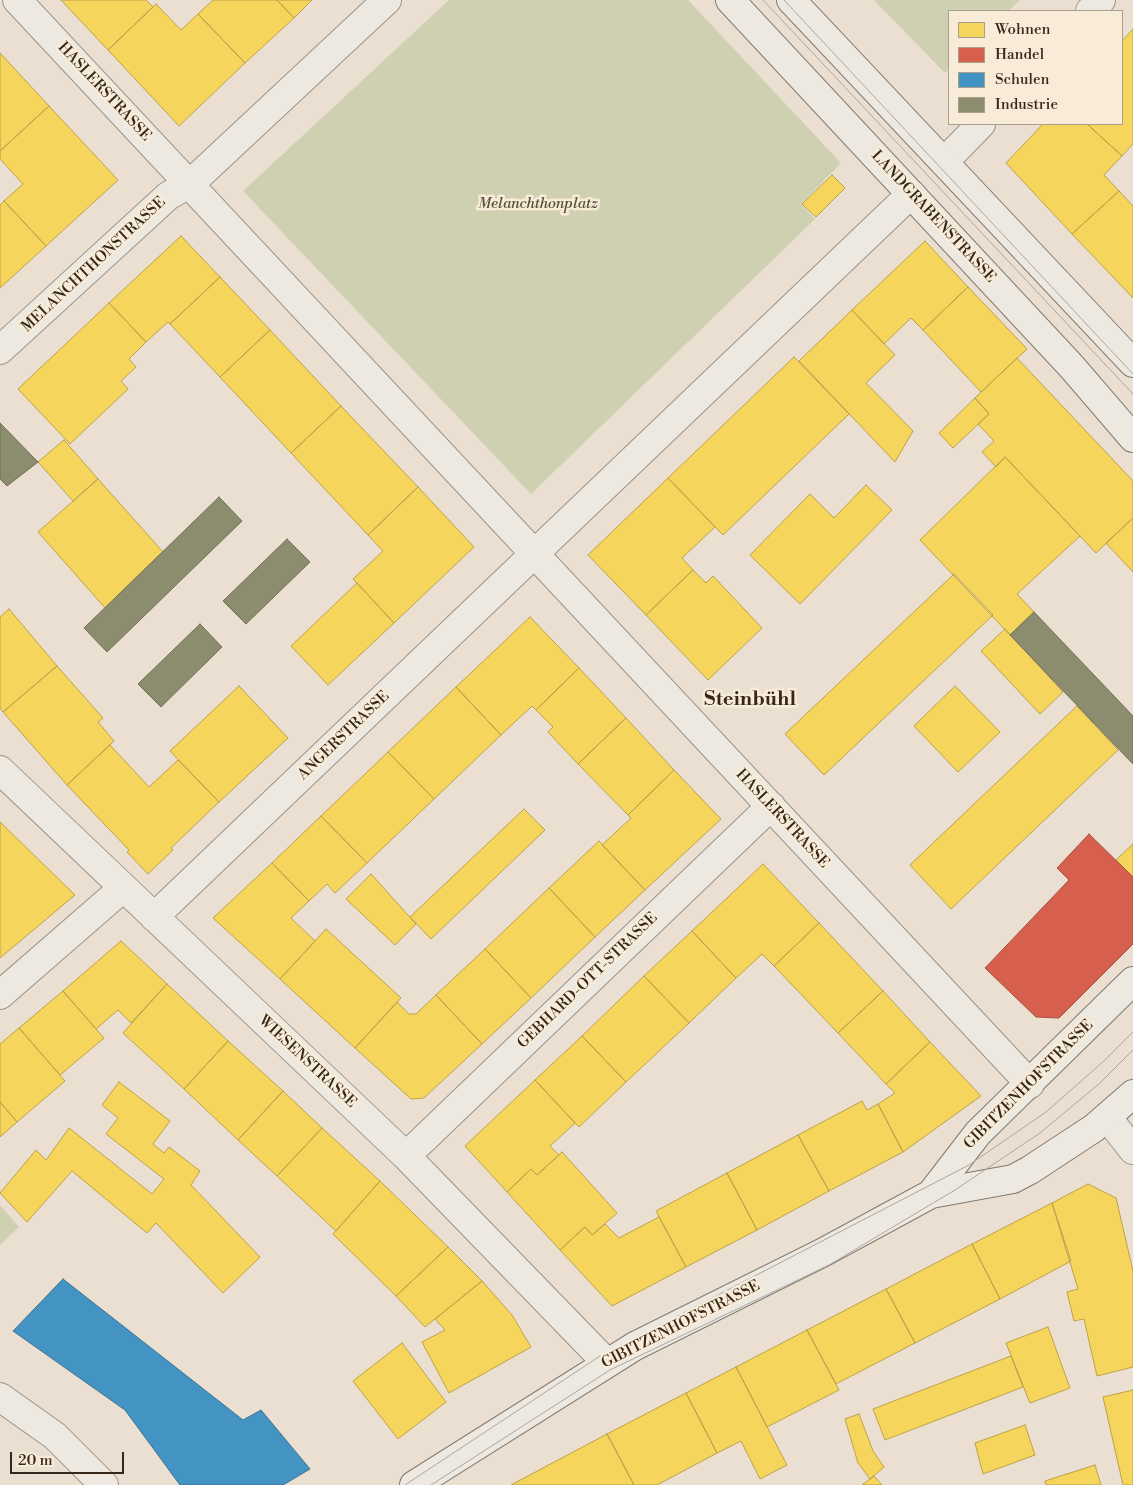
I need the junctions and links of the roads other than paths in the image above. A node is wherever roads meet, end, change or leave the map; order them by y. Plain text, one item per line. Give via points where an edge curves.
1 (17, 0) edge
2 (387, 0) edge
3 (730, 0) edge
4 (792, 0) edge
5 (1101, 0) edge
6 (1091, 10) edge
7 (980, 125) edge
8 (944, 162) junction
9 (191, 184) junction
10 (911, 194) junction
11 (0, 350) edge
12 (1133, 363) edge
13 (1133, 438) edge
14 (534, 555) junction
15 (0, 770) edge
16 (771, 806) junction
17 (123, 888) junction
18 (154, 917) junction
19 (1133, 981) edge
20 (0, 995) edge
21 (1030, 1084) junction
22 (1133, 1094) edge
23 (1107, 1117) junction
24 (1133, 1150) edge
25 (406, 1156) junction
26 (931, 1194) junction
27 (606, 1362) junction
28 (0, 1397) edge
29 (104, 1485) edge
30 (414, 1485) edge

1 - 9 street, HASLERSTRASSE
2 - 9 street
3 - 10 street, LANDGRABENSTRASSE
4 - 8 street
5 - 6 street
7 - 8 street
8 - 12 street
9 - 11 street, MELANCHTHONSTRASSE via 168,196
9 - 14 street
10 - 13 street, LANDGRABENSTRASSE via 1072,366
10 - 14 street
14 - 16 street, HASLERSTRASSE
14 - 18 street, ANGERSTRASSE
15 - 17 street, WIESENSTRASSE
16 - 21 street, HASLERSTRASSE
16 - 25 street, GEBHARD-OTT-STRASSE
17 - 18 street, WIESENSTRASSE
17 - 20 street
18 - 25 street, WIESENSTRASSE
19 - 21 street, GIBITZENHOFSTRASSE
21 - 26 street, GIBITZENHOFSTRASSE via 978,1133
22 - 23 street, GIBITZENHOFSTRASSE
23 - 24 street
23 - 26 street, GIBITZENHOFSTRASSE via 1046,1161 1013,1179
25 - 27 street, WIESENSTRASSE
26 - 27 street, GIBITZENHOFSTRASSE
27 - 30 street, GIBITZENHOFSTRASSE
28 - 29 street via 55,1436

